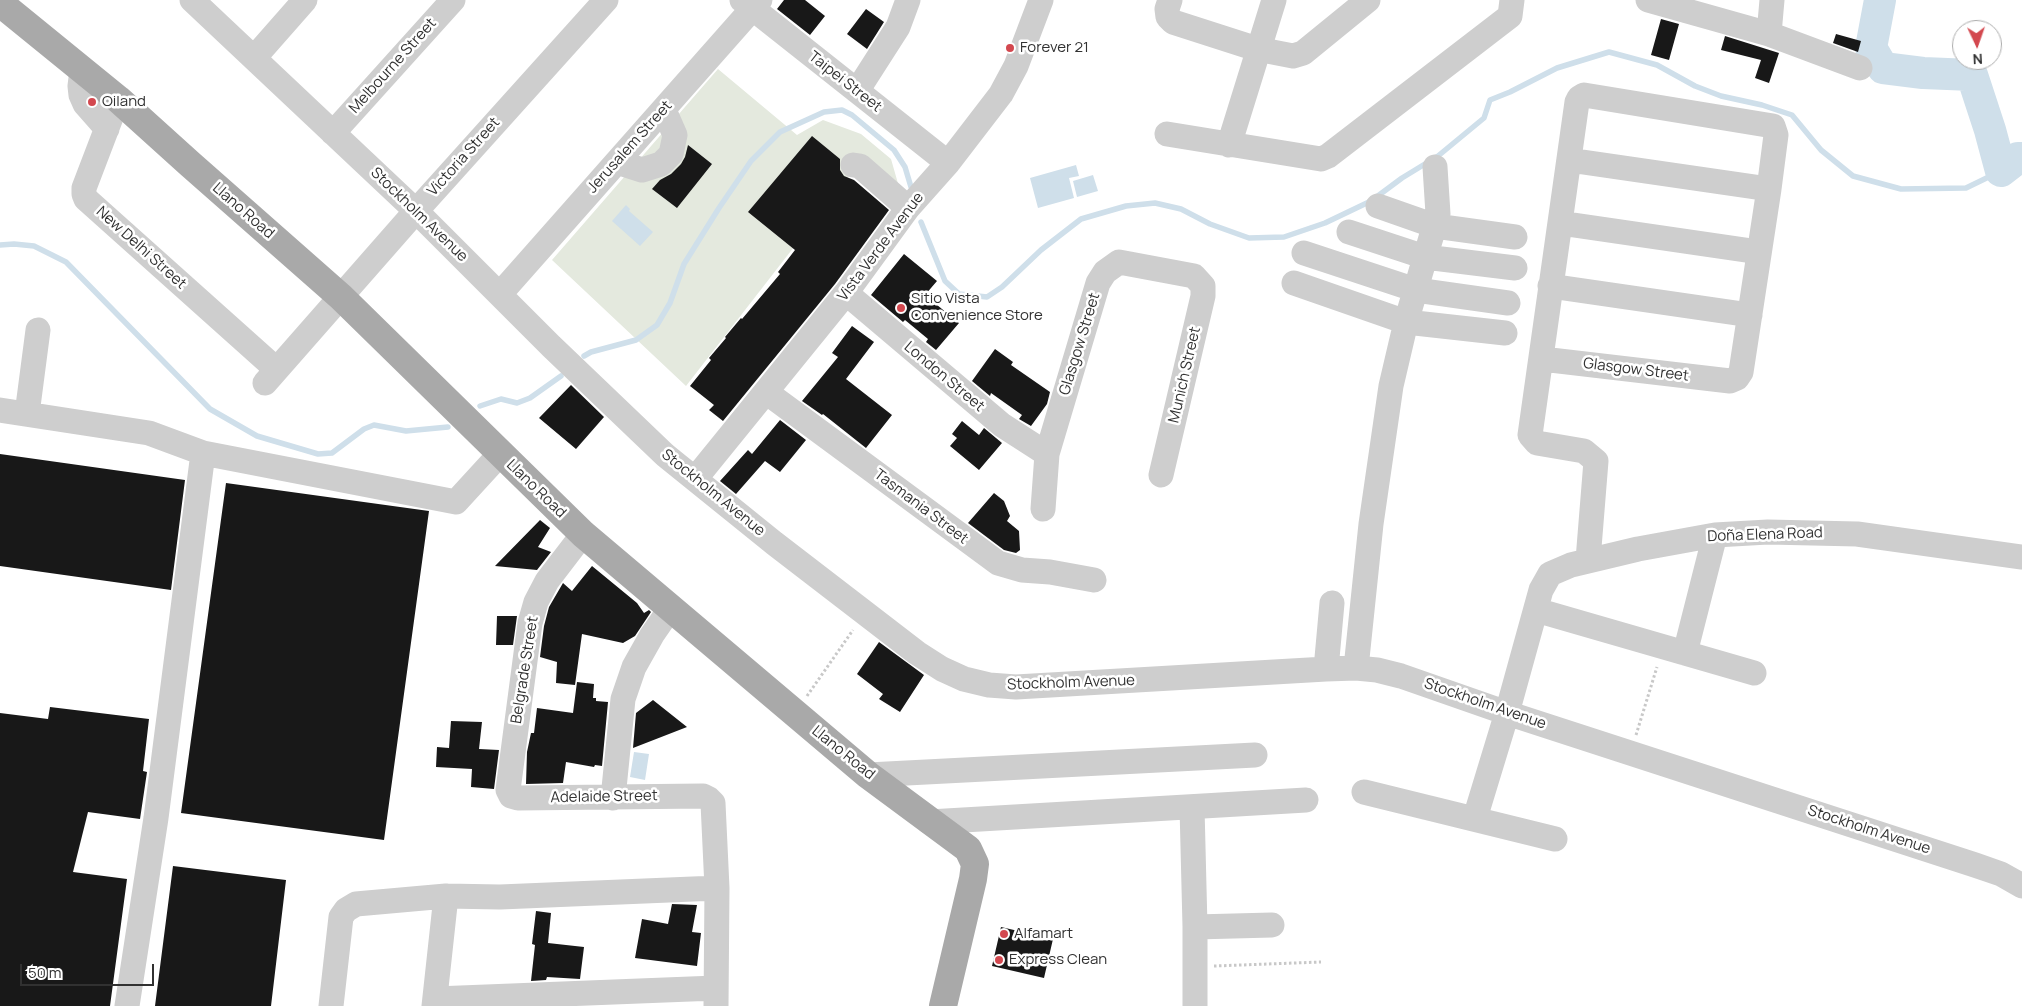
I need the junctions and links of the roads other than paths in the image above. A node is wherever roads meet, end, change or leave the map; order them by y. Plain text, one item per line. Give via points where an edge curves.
1 (192, 0) edge
2 (304, 0) edge
3 (453, 0) edge
4 (606, 0) edge
5 (908, 0) edge
6 (1041, 0) edge
7 (1170, 0) edge
8 (1274, 0) edge
9 (1368, 0) edge
10 (1512, 0) edge
11 (1648, 0) edge
12 (1772, 0) edge
13 (0, 3) edge
14 (752, 3) edge
15 (1769, 34) junction
16 (1258, 49) junction
17 (254, 58) junction
18 (1860, 68) dead end
19 (82, 70) junction
20 (857, 91) junction
21 (118, 99) junction
22 (664, 110) junction
23 (107, 129) junction
24 (333, 133) junction
25 (1167, 134) dead end
26 (1229, 145) junction
27 (1569, 160) junction
28 (617, 162) junction
29 (948, 163) junction
30 (853, 165) dead end
31 (1435, 167) dead end
32 (1770, 189) junction
33 (1378, 206) dead end
34 (908, 208) junction
35 (416, 211) junction
36 (1560, 223) junction
37 (1435, 226) junction
38 (1349, 232) dead end
39 (1515, 237) dead end
40 (1759, 252) junction
41 (1304, 253) dead end
42 (1426, 257) junction
43 (1514, 268) dead end
44 (1194, 276) joint
45 (1294, 284) dead end
46 (1550, 286) junction
47 (1416, 290) junction
48 (846, 293) junction
49 (500, 294) junction
50 (341, 297) junction
51 (1508, 303) dead end
52 (1750, 315) junction
53 (1406, 322) junction
54 (38, 330) dead end
55 (1505, 333) dead end
56 (1542, 359) junction
57 (271, 376) joint
58 (766, 392) junction
59 (0, 410) edge
60 (27, 414) junction
61 (203, 453) junction
62 (500, 454) junction
63 (1048, 454) junction
64 (1161, 475) dead end
65 (695, 479) junction
66 (1043, 509) dead end
67 (583, 534) junction
68 (1715, 535) junction
69 (2022, 557) edge
70 (1588, 560) junction
71 (1094, 580) dead end
72 (1332, 603) dead end
73 (670, 609) junction
74 (1536, 610) junction
75 (1674, 650) junction
76 (1326, 668) junction
77 (1356, 668) junction
78 (1754, 674) dead end
79 (1507, 713) junction
80 (1254, 755) dead end
81 (868, 775) junction
82 (508, 790) joint
83 (1364, 792) dead end
84 (613, 798) junction
85 (1306, 800) dead end
86 (1192, 807) junction
87 (1475, 818) junction
88 (929, 822) junction
89 (1554, 839) dead end
90 (2022, 886) edge
91 (717, 888) junction
92 (446, 896) junction
93 (1272, 925) dead end
94 (1196, 927) junction
95 (716, 997) edge
96 (435, 1003) edge
97 (127, 1006) edge
98 (331, 1006) edge
99 (943, 1006) edge
100 (1195, 1006) edge

1 - 17 street, Stockholm Avenue
2 - 17 street
3 - 24 street, Melbourne Street
4 - 35 street, Victoria Street
5 - 20 street via 898,26
6 - 29 street, Vista Verde Avenue via 1010,80
7 - 16 street via 1168,17 1173,22
8 - 16 street
9 - 16 street via 1303,53 1293,56
10 - 26 street via 1510,16 1328,156 1315,159
11 - 15 street
12 - 15 street
13 - 19 main road, Llano Road
14 - 20 street, Taipei Street
14 - 22 street, Jerusalem Street
15 - 18 street
16 - 26 street
17 - 24 street, Stockholm Avenue
19 - 21 main road, Llano Road
19 - 23 street via 81,95
20 - 29 street, Taipei Street
21 - 23 street, New Delhi Street
21 - 50 main road, Llano Road
22 - 28 street, Jerusalem Street
22 - 28 street via 675,135 671,154 661,164 642,170
23 - 57 street, New Delhi Street via 84,188 86,199
24 - 35 street, Stockholm Avenue
25 - 26 street
27 - 32 street
27 - 32 street via 1576,102 1584,95 1773,126 1776,135
27 - 36 street
28 - 49 street, Jerusalem Street
29 - 34 street, Vista Verde Avenue
30 - 34 street via 860,166
31 - 37 street via 1438,200
32 - 40 street
33 - 37 street
34 - 48 street, Vista Verde Avenue
35 - 49 street, Stockholm Avenue
35 - 50 street, Victoria Street
36 - 40 street
36 - 46 street
37 - 39 street
37 - 42 street
38 - 42 street
40 - 52 street
41 - 47 street
42 - 43 street
42 - 47 street
44 - 63 street, Glasgow Street via 1119,262 1105,272 1098,283
44 - 64 street, Munich Street via 1203,286 1204,296
45 - 53 street
46 - 52 street
46 - 56 street
47 - 51 street
47 - 53 street
48 - 58 street, Vista Verde Avenue
48 - 63 street, London Street via 1002,425
49 - 65 street, Stockholm Avenue via 629,422
50 - 57 street, Victoria Street
50 - 62 main road, Llano Road
52 - 56 street, Glasgow Street via 1742,372 1730,381
53 - 55 street
53 - 77 street via 1385,424
54 - 60 street
56 - 70 street via 1530,435 1537,443 1584,451 1596,461
58 - 65 street, Vista Verde Avenue
58 - 71 street, Tasmania Street via 998,564
59 - 60 street
60 - 61 street via 149,433
61 - 62 street via 456,502
61 - 97 street via 156,818
62 - 67 main road, Llano Road
63 - 66 street, Glasgow Street
65 - 76 street, Stockholm Avenue via 916,653 964,679 1016,687
67 - 73 main road, Llano Road
67 - 82 street, Belgrade Street via 546,581 536,602 530,623
68 - 69 street, Doña Elena Road via 1768,532 1857,534
68 - 70 street, Doña Elena Road
68 - 75 street
70 - 74 street, Doña Elena Road via 1550,574 1541,590
72 - 76 street
73 - 81 main road, Llano Road
73 - 84 street via 634,667 622,699
74 - 75 street
74 - 79 street, Doña Elena Road
75 - 78 street
76 - 77 street, Stockholm Avenue
77 - 79 street, Stockholm Avenue via 1401,676
79 - 87 street, Doña Elena Road
79 - 90 street, Stockholm Avenue via 1984,868
80 - 81 street
81 - 88 main road, Llano Road
82 - 84 street, Adelaide Street via 511,796 518,798
83 - 87 street
84 - 91 street, Adelaide Street via 703,796 713,803
85 - 86 street
86 - 88 street
86 - 94 street
87 - 89 street
88 - 99 main road, Llano Road via 968,849 975,864
91 - 92 street via 500,897
91 - 95 street
92 - 96 street
92 - 98 street via 356,904 346,910 341,917
93 - 94 street
94 - 100 street
95 - 96 street

